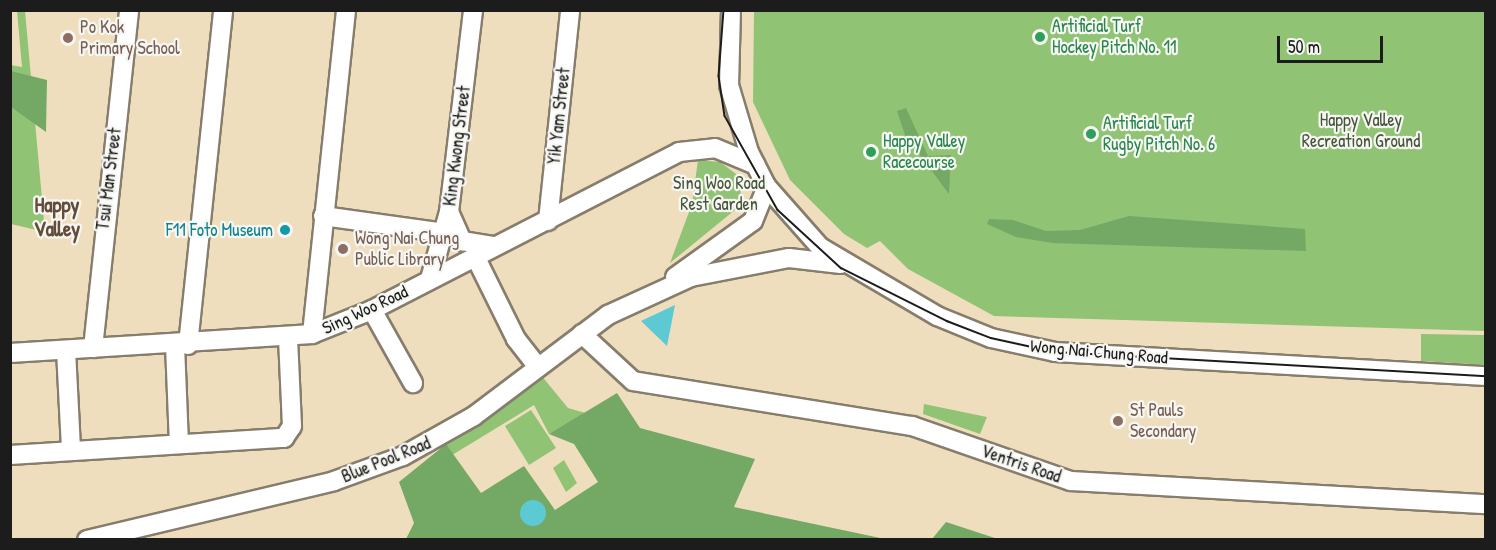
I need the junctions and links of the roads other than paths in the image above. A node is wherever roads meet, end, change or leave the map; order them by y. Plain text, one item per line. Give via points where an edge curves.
1 (129, 10) edge
2 (223, 10) edge
3 (346, 10) edge
4 (473, 10) edge
5 (570, 10) edge
6 (731, 10) edge
7 (756, 165) junction
8 (767, 187) junction
9 (449, 212) junction
10 (323, 216) junction
11 (548, 221) junction
12 (445, 233) junction
13 (495, 247) junction
14 (475, 256) junction
15 (844, 264) junction
16 (430, 279) junction
17 (647, 296) junction
18 (372, 310) junction
19 (312, 334) junction
20 (582, 334) junction
21 (288, 339) junction
22 (182, 345) junction
23 (93, 348) junction
24 (66, 350) junction
25 (10, 352) edge
26 (538, 367) junction
27 (1485, 376) edge
28 (413, 382) dead end
29 (179, 443) junction
30 (71, 450) junction
31 (10, 454) edge
32 (1485, 504) edge
33 (87, 540) edge

1 - 23 street, Tsui Man Street
2 - 22 street
3 - 10 street
4 - 9 street, King Kwong Street
5 - 11 street, Yik Yam Street
6 - 7 street, Wong Nai Chung Road via 729,85
7 - 8 street, Wong Nai Chung Road
7 - 11 street, Sing Woo Road via 715,148 679,152
8 - 15 street, Wong Nai Chung Road via 800,228
8 - 17 street, Blue Pool Road via 753,221
9 - 12 street, King Kwong Street
9 - 13 street via 462,241
10 - 12 street
10 - 19 street
11 - 13 street, Sing Woo Road
12 - 16 street, King Kwong Street
13 - 14 street, Sing Woo Road
14 - 16 street, Sing Woo Road
14 - 26 street via 516,339
15 - 17 street, Blue Pool Road via 789,258 752,262 691,277
15 - 27 street, Wong Nai Chung Road via 963,328 1036,349
16 - 18 street, Sing Woo Road
17 - 20 street, Blue Pool Road
18 - 19 street, Sing Woo Road
18 - 28 street
19 - 21 street, Sing Woo Road
20 - 26 street, Blue Pool Road
20 - 32 street, Ventris Road via 633,381 912,426 1071,481
21 - 22 street, Sing Woo Road
21 - 29 street via 292,432 284,438
22 - 23 street, Sing Woo Road
22 - 29 street
23 - 24 street, Sing Woo Road
24 - 25 street, Sing Woo Road
24 - 30 street
26 - 33 street, Blue Pool Road via 434,440 370,469
29 - 30 street
30 - 31 street

